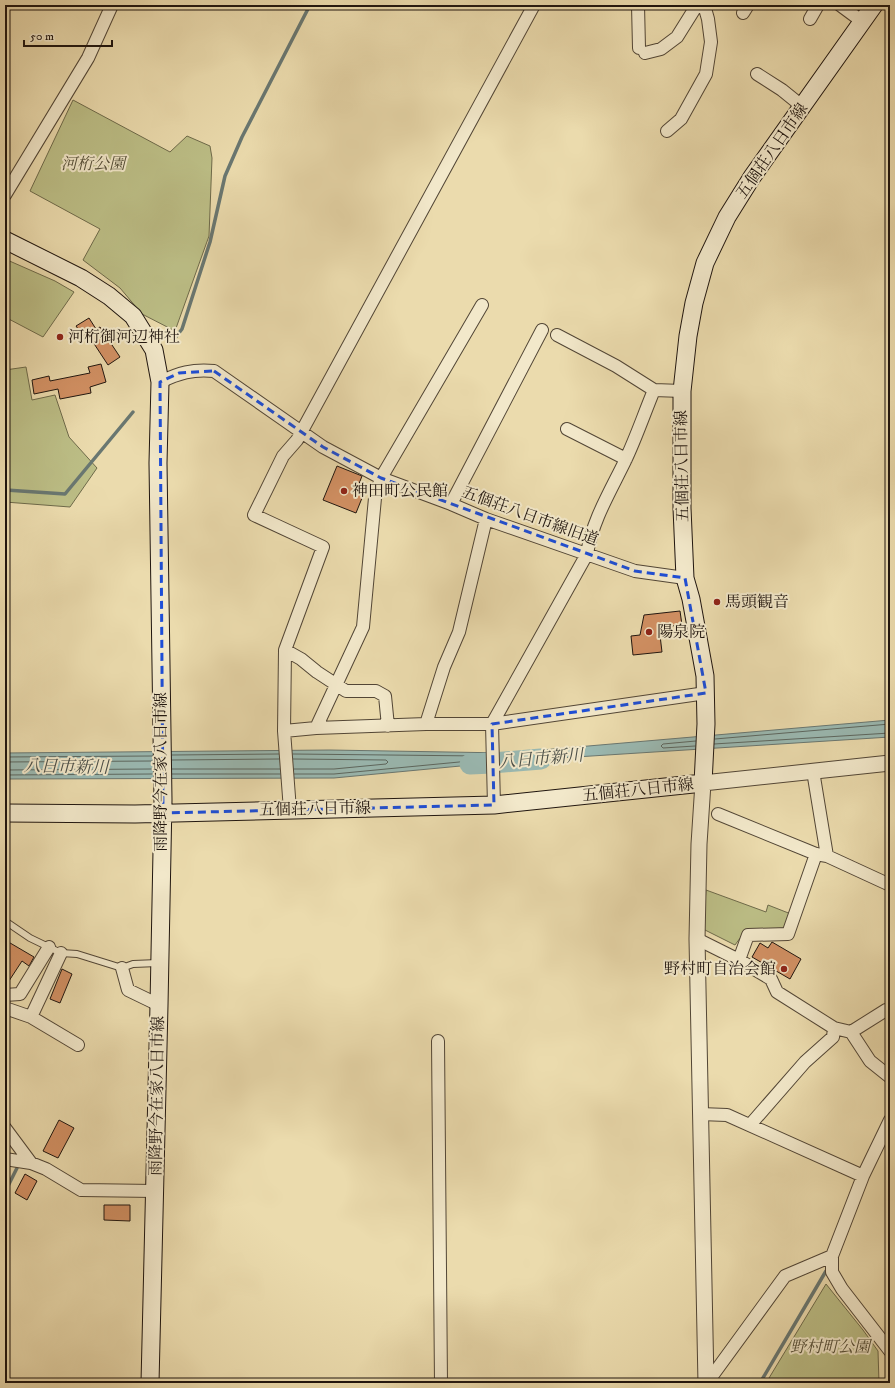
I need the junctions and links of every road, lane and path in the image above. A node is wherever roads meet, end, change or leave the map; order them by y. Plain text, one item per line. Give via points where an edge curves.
1 (112, 5) edge
2 (534, 5) edge
3 (638, 5) edge
4 (697, 5) edge
5 (704, 5) edge
6 (818, 5) edge
7 (840, 5) edge
8 (874, 5) edge
9 (810, 19) dead end
10 (863, 22) junction
11 (757, 74) dead end
12 (803, 107) junction
13 (667, 131) dead end
14 (5, 194) edge
15 (5, 240) edge
16 (482, 304) dead end
17 (542, 330) dead end
18 (557, 335) dead end
19 (160, 382) junction
20 (654, 390) junction
21 (682, 391) junction
22 (567, 429) dead end
23 (301, 433) junction
24 (626, 459) junction
25 (381, 478) junction
26 (451, 504) junction
27 (486, 519) junction
28 (587, 554) junction
29 (685, 578) junction
30 (284, 650) junction
31 (336, 686) junction
32 (706, 693) junction
33 (426, 724) junction
34 (492, 724) junction
35 (388, 726) junction
36 (316, 728) junction
37 (284, 731) junction
38 (890, 763) edge
39 (813, 771) junction
40 (703, 783) junction
41 (494, 805) junction
42 (163, 806) junction
43 (290, 810) junction
44 (5, 813) edge
45 (718, 814) dead end
46 (822, 855) junction
47 (890, 885) edge
48 (5, 921) edge
49 (698, 939) junction
50 (49, 947) junction
51 (61, 953) junction
52 (739, 960) junction
53 (160, 963) junction
54 (122, 968) junction
55 (5, 996) edge
56 (159, 1006) junction
57 (5, 1008) edge
58 (890, 1009) edge
59 (30, 1017) junction
60 (834, 1028) junction
61 (851, 1032) junction
62 (438, 1041) dead end
63 (78, 1045) dead end
64 (890, 1077) edge
65 (700, 1114) junction
66 (890, 1120) edge
67 (750, 1125) junction
68 (5, 1128) edge
69 (5, 1159) edge
70 (31, 1163) junction
71 (863, 1176) junction
72 (155, 1191) junction
73 (832, 1256) junction
74 (890, 1351) edge
75 (150, 1383) edge
76 (441, 1383) edge
77 (706, 1383) edge

1 - 14 street via 88,58
2 - 23 street
3 - 4 street via 642,51 661,50 677,37
5 - 13 street via 711,42 706,74 681,119
6 - 9 street
7 - 10 street
8 - 10 main road, 五個荘八日市線
10 - 12 main road, 五個荘八日市線 via 832,62
11 - 12 street
12 - 21 main road, 五個荘八日市線 via 752,177 727,217 705,263 688,336
15 - 19 main road, 雨降野今在家八日市線 via 81,278 133,316 154,350
16 - 25 street
17 - 26 street
18 - 20 street via 616,366
19 - 23 street, 五個荘八日市線旧道 via 179,373 214,371
19 - 42 main road, 雨降野今在家八日市線 via 158,463
20 - 21 street
20 - 24 street
21 - 29 main road, 五個荘八日市線
22 - 24 street
23 - 25 street, 五個荘八日市線旧道
23 - 30 street via 283,456 254,515 323,547
24 - 28 street via 600,512 588,544
25 - 26 street, 五個荘八日市線旧道
25 - 31 street via 375,498 363,627
26 - 27 street, 五個荘八日市線旧道
27 - 28 street, 五個荘八日市線旧道
27 - 33 street via 459,632 444,667
28 - 29 street, 五個荘八日市線旧道 via 635,571
28 - 34 street
29 - 32 main road, 五個荘八日市線 via 691,599
30 - 31 street via 301,659
30 - 37 street
31 - 35 street via 346,692 376,692 386,696
31 - 36 street
32 - 34 street
32 - 40 main road, 五個荘八日市線
33 - 34 street
33 - 35 street
34 - 41 street
35 - 36 street
36 - 37 street
37 - 43 street
38 - 39 street
39 - 40 street
39 - 46 street
40 - 41 main road, 五個荘八日市線
40 - 49 street via 699,844
41 - 43 main road, 五個荘八日市線
42 - 43 main road, 五個荘八日市線
42 - 44 main road, 五個荘八日市線 via 135,814
42 - 53 main road, 雨降野今在家八日市線
45 - 46 street
46 - 47 street
46 - 52 street via 788,934 748,935
48 - 50 lane
49 - 52 street
49 - 65 street
50 - 51 lane
50 - 55 street via 20,994
51 - 54 lane via 77,954
51 - 59 street
52 - 60 street via 771,979 778,992
53 - 54 lane via 133,964
53 - 56 main road, 雨降野今在家八日市線
54 - 56 street via 128,990
56 - 72 main road, 雨降野今在家八日市線
57 - 59 street
58 - 61 street
59 - 63 street
60 - 61 street
60 - 67 street via 833,1037 804,1062
61 - 64 street via 870,1061
62 - 76 street
65 - 67 street via 727,1115
65 - 77 street
66 - 71 street
67 - 71 street
68 - 70 street
69 - 70 street
70 - 72 street via 81,1190
71 - 73 street
72 - 75 main road, 雨降野今在家八日市線
73 - 74 street via 832,1272 839,1284
73 - 77 street via 785,1276

